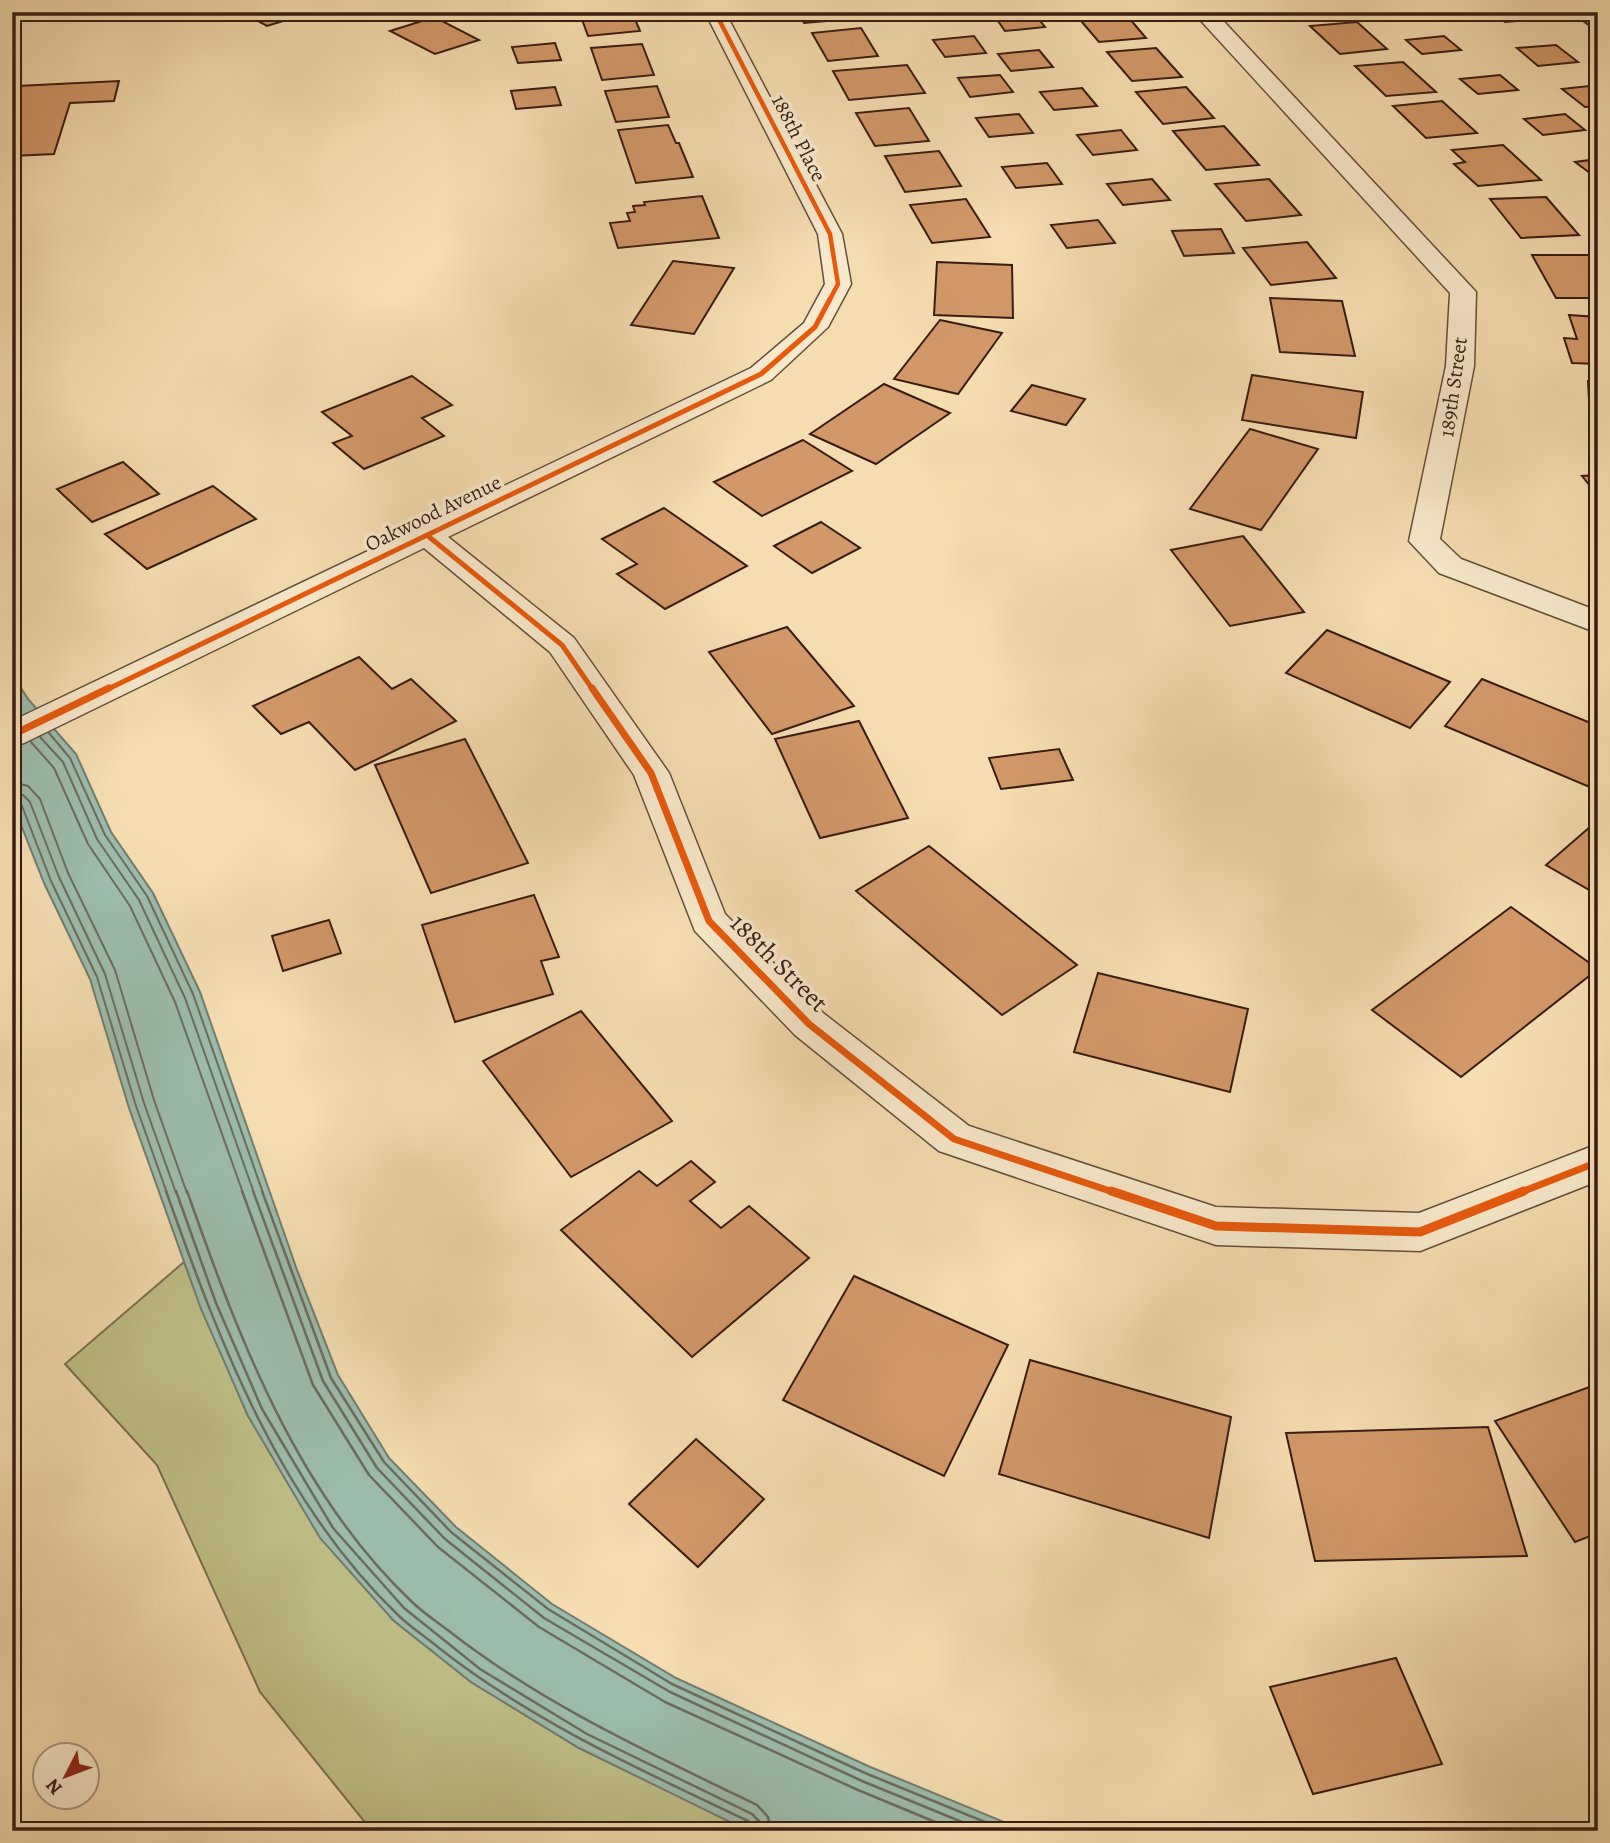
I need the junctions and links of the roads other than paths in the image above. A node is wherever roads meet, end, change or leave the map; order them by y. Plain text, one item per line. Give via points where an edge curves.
1 (715, 12) edge
2 (1203, 12) edge
3 (838, 284) joint
4 (428, 536) junction
5 (1598, 623) edge
6 (12, 735) edge
7 (1598, 1162) edge

1 - 3 street, 188th Place via 830,234
2 - 5 street, 189th Street via 1463,292 1460,366 1424,541 1450,566
3 - 4 street, Oakwood Avenue via 815,327 761,374
4 - 6 street, Oakwood Avenue
4 - 7 street, 188th Street via 562,645 651,773 709,921 809,1024 954,1139 1216,1226 1420,1232

